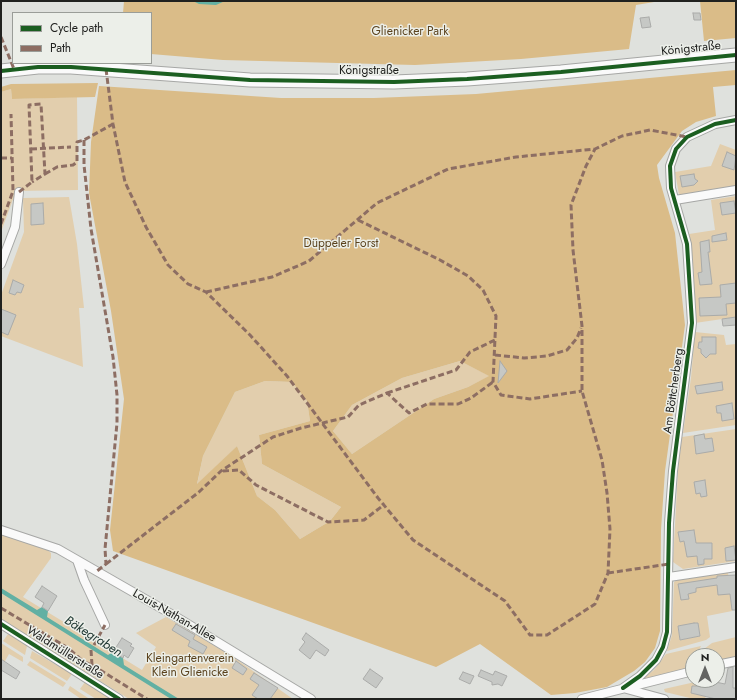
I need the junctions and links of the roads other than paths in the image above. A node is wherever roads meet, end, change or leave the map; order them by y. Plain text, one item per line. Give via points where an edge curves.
1 (736, 54) edge
2 (1, 71) edge
3 (736, 120) edge
4 (736, 190) edge
5 (19, 192) dead end
6 (675, 200) junction
7 (1, 264) edge
8 (1, 530) edge
9 (77, 560) junction
10 (736, 567) edge
11 (669, 577) junction
12 (1, 624) edge
13 (105, 625) dead end
14 (736, 661) edge
15 (725, 663) edge
16 (685, 673) edge
17 (623, 688) junction
18 (119, 699) edge
19 (311, 699) edge
20 (582, 699) edge
21 (664, 699) edge

1 - 2 main road, Königstraße via 561,72 394,82 250,80 71,67
3 - 6 street, Am Böttcherberg via 715,124 695,133 676,149 670,166 671,188
4 - 6 street
5 - 7 street via 15,227
6 - 11 street, Am Böttcherberg via 687,244 692,323 673,471 669,523
8 - 9 street, Louis-Nathan-Allee via 44,543
9 - 13 street
9 - 19 street, Louis-Nathan-Allee
10 - 11 street
11 - 17 street, Am Böttcherberg via 667,632 663,647 650,668
12 - 18 street, Waldmüllerstraße
14 - 15 street
16 - 17 street
17 - 20 street
17 - 21 street

